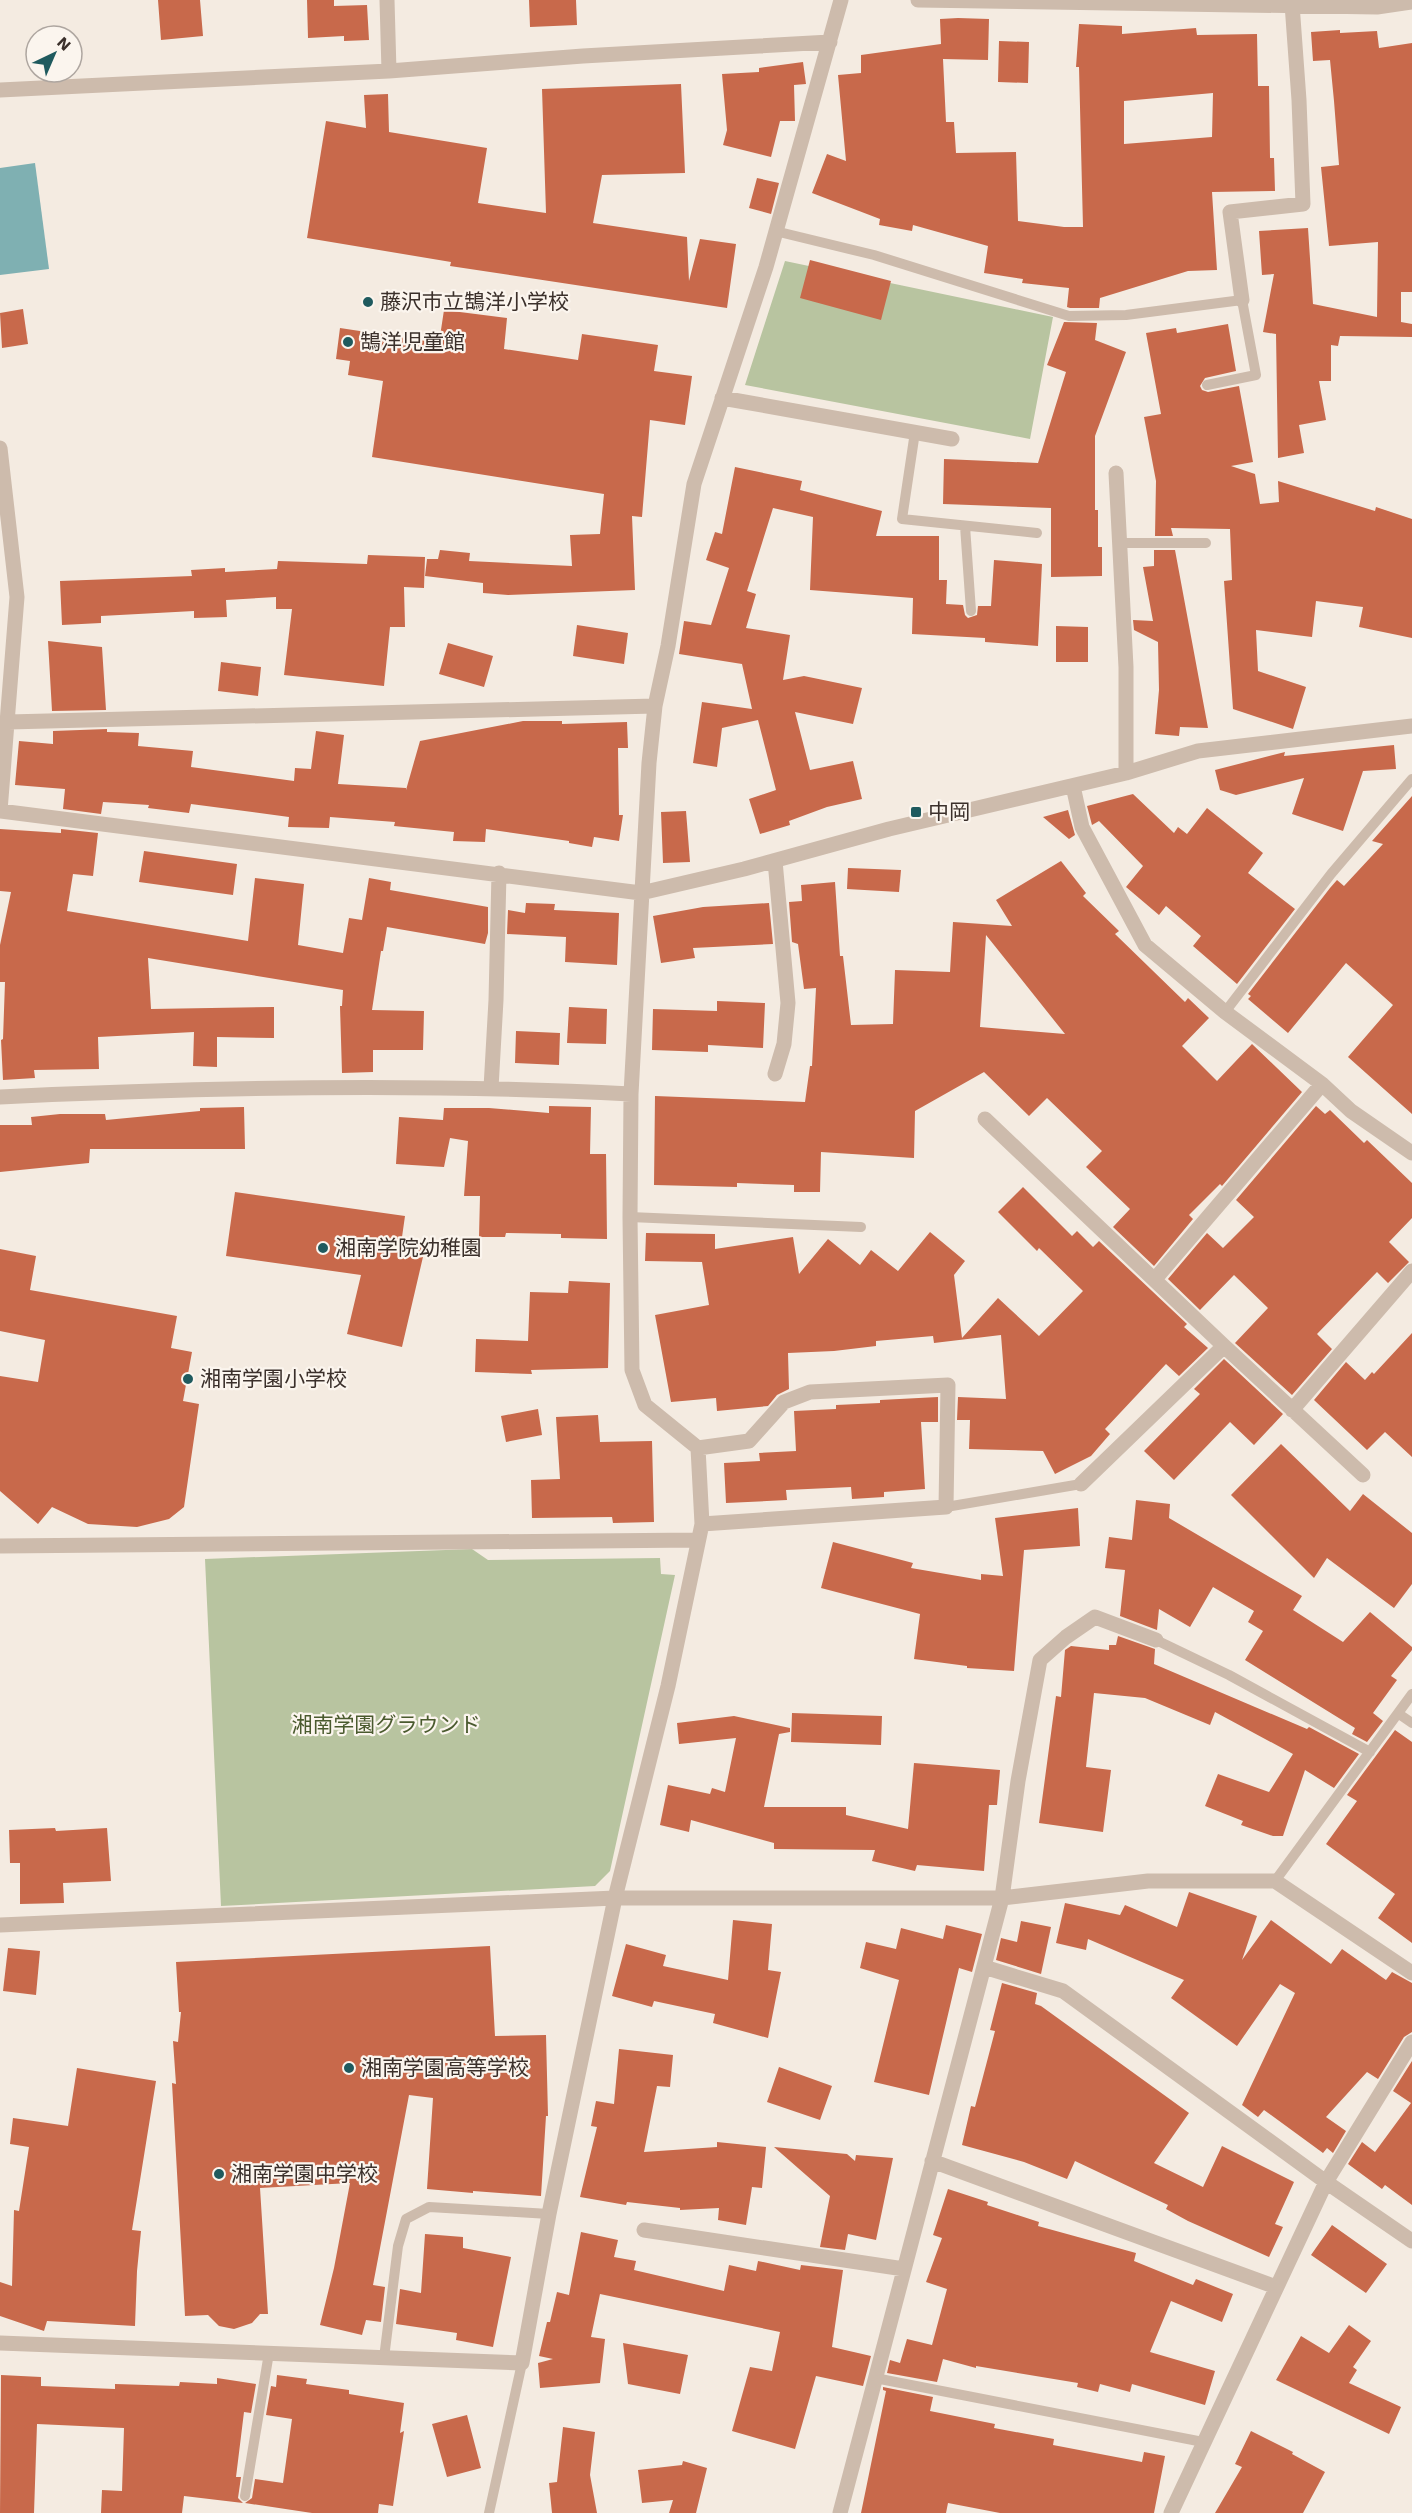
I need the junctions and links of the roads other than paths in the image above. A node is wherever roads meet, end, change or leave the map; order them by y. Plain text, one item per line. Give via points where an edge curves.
1 (387, 0) edge
2 (840, 0) edge
3 (918, 0) edge
4 (1182, 2) edge
5 (1412, 2) edge
6 (1292, 4) junction
7 (830, 42) junction
8 (389, 70) junction
9 (0, 90) edge
10 (775, 231) junction
11 (1242, 300) junction
12 (1207, 385) dead end
13 (722, 398) junction
14 (915, 432) junction
15 (952, 439) dead end
16 (0, 448) edge
17 (1116, 473) dead end
18 (965, 526) junction
19 (1036, 533) dead end
20 (1121, 543) junction
21 (1206, 543) dead end
22 (971, 611) dead end
23 (655, 706) junction
24 (8, 722) junction
25 (1412, 726) edge
26 (1126, 773) junction
27 (1412, 779) edge
28 (1073, 786) junction
29 (0, 811) edge
30 (775, 861) junction
31 (499, 873) junction
32 (641, 893) junction
33 (1225, 1012) junction
34 (775, 1074) dead end
35 (1322, 1084) junction
36 (491, 1088) junction
37 (631, 1094) junction
38 (0, 1097) edge
39 (985, 1119) dead end
40 (1412, 1154) edge
41 (630, 1217) junction
42 (861, 1227) dead end
43 (1412, 1271) edge
44 (1155, 1279) junction
45 (1224, 1346) junction
46 (1292, 1410) junction
47 (698, 1448) junction
48 (1363, 1475) dead end
49 (1081, 1484) joint
50 (946, 1507) junction
51 (702, 1524) junction
52 (698, 1540) junction
53 (0, 1546) edge
54 (1156, 1640) joint
55 (1412, 1694) edge
56 (1399, 1714) junction
57 (1412, 1723) edge
58 (1370, 1752) junction
59 (1275, 1881) junction
60 (615, 1898) junction
61 (1002, 1899) junction
62 (0, 1925) edge
63 (984, 1967) junction
64 (1412, 1973) edge
65 (1412, 2042) edge
66 (932, 2161) junction
67 (1326, 2182) junction
68 (549, 2214) junction
69 (644, 2230) dead end
70 (1412, 2241) edge
71 (904, 2270) junction
72 (1276, 2288) junction
73 (0, 2343) edge
74 (269, 2353) junction
75 (384, 2358) junction
76 (522, 2363) junction
77 (875, 2378) junction
78 (1203, 2442) junction
79 (245, 2496) dead end
80 (489, 2513) edge
81 (840, 2513) edge
82 (1171, 2513) edge

1 - 8 street
2 - 7 street
3 - 4 street
4 - 6 street
5 - 6 street via 1377,7
6 - 11 street via 1303,204 1230,212
7 - 8 street
7 - 10 street
8 - 9 street
10 - 11 lane via 874,255 1069,316 1126,315
10 - 13 street
11 - 12 lane via 1256,375
13 - 14 street
13 - 23 street via 694,484
14 - 15 street
14 - 18 lane via 902,519
16 - 24 street via 18,597
17 - 20 street
18 - 19 lane
18 - 22 lane
20 - 21 lane
20 - 26 street
23 - 24 street
23 - 32 street
24 - 29 street
25 - 26 street via 1198,752
26 - 28 street
27 - 33 lane via 1331,874
28 - 30 street via 889,829
28 - 33 street via 1082,827 1146,945
29 - 31 street
30 - 32 street
30 - 34 street via 788,1003 784,1044
31 - 32 street
31 - 36 street
32 - 37 street
33 - 35 street
35 - 40 street via 1351,1111
35 - 44 street
36 - 37 street
36 - 38 street via 101,1092
37 - 41 street
39 - 44 street
41 - 42 lane
41 - 47 street via 632,1370 645,1405
43 - 46 street
44 - 45 street
45 - 46 street
45 - 49 street
46 - 48 street
47 - 50 street via 749,1441 784,1402 810,1392 948,1384
47 - 51 street
49 - 50 lane
50 - 51 street
51 - 52 street
52 - 53 street
52 - 60 street via 668,1686
54 - 58 lane
54 - 61 street via 1095,1617 1040,1660
55 - 56 lane
56 - 57 lane
56 - 58 lane
58 - 59 lane
59 - 61 street via 1148,1881
59 - 64 street
60 - 61 street
60 - 62 street
60 - 68 street
61 - 63 street
63 - 66 street
63 - 67 street via 1063,1991
65 - 67 street
66 - 71 street
66 - 72 street
67 - 70 street
67 - 72 street
68 - 75 lane via 429,2207 406,2219 398,2246
68 - 76 street
69 - 71 street
71 - 77 street
72 - 78 street
73 - 74 street
74 - 75 street
74 - 79 lane
75 - 76 street
76 - 80 lane
77 - 78 lane
77 - 81 street
78 - 82 street

